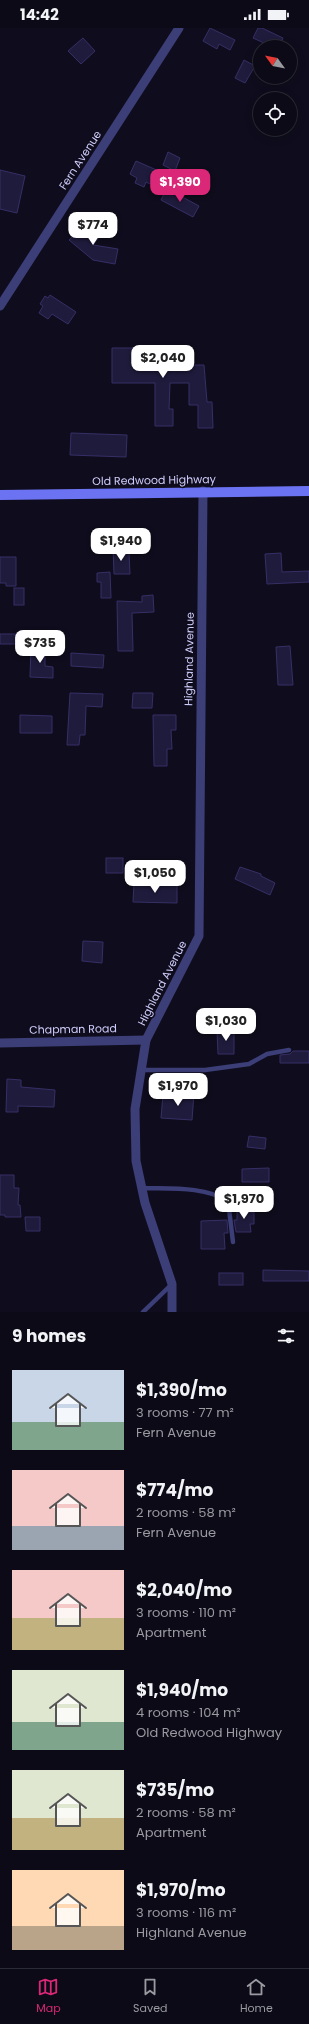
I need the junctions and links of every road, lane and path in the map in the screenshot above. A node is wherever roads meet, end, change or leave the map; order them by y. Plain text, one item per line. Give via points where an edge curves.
1 (179, 28) edge
2 (0, 306) edge
3 (203, 491) junction
4 (309, 491) edge
5 (0, 495) edge
6 (146, 1040) junction
7 (0, 1043) edge
8 (290, 1050) dead end
9 (141, 1070) junction
10 (142, 1188) junction
11 (233, 1242) dead end
12 (172, 1284) junction
13 (143, 1312) edge
14 (172, 1312) edge

1 - 2 street, Fern Avenue
3 - 4 main road, Old Redwood Highway
3 - 5 main road, Old Redwood Highway
3 - 6 street, Highland Avenue via 199,936
6 - 7 street, Chapman Road
6 - 9 street, Highland Avenue
8 - 9 lane via 266,1054 249,1064 205,1070
9 - 10 street, Highland Avenue via 135,1109 136,1161
10 - 11 lane via 188,1190 218,1195 228,1201
10 - 12 street, Highland Avenue
12 - 13 lane
12 - 14 street, Highland Avenue

